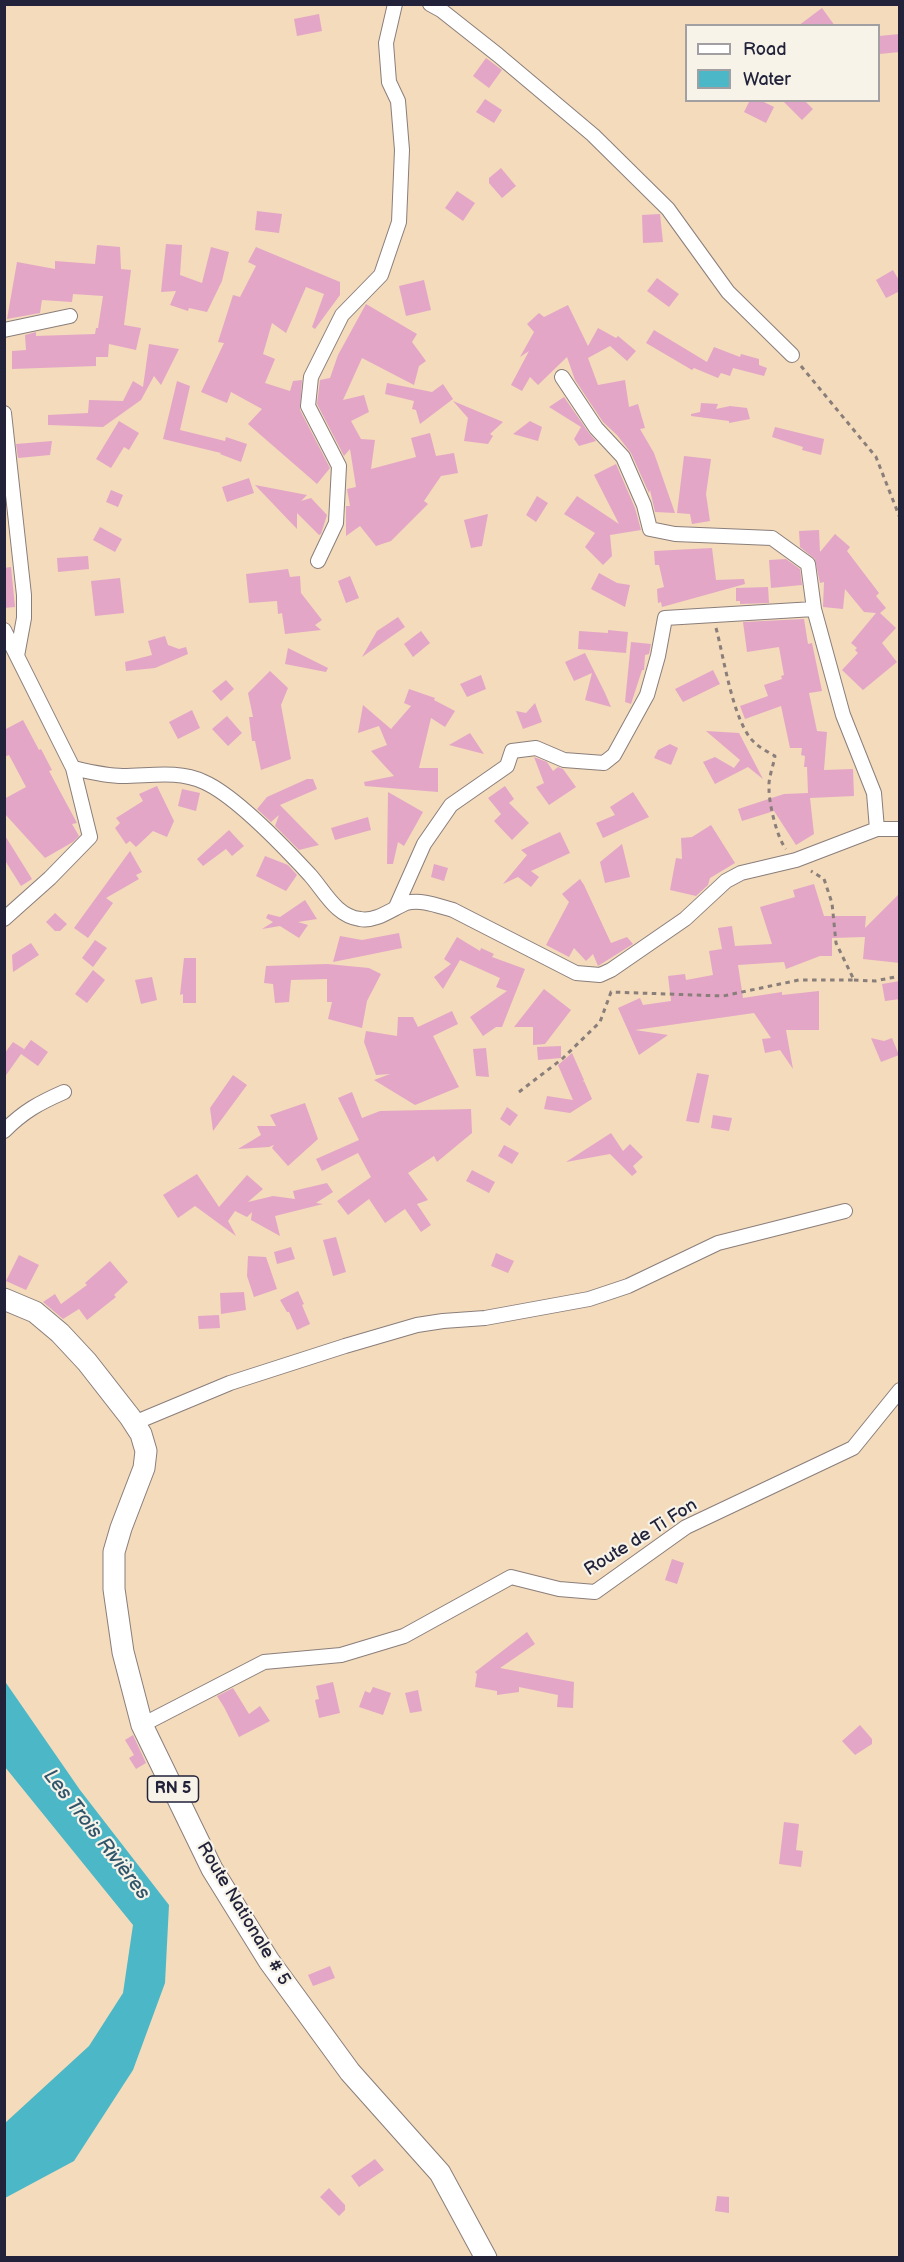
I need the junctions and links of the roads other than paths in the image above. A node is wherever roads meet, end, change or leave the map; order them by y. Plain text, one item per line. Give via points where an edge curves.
1 (395, 4) edge
2 (430, 4) edge
3 (70, 316) dead end
4 (4, 330) edge
5 (792, 355) road end
6 (562, 377) dead end
7 (4, 414) edge
8 (318, 561) dead end
9 (814, 609) junction
10 (4, 630) edge
11 (17, 656) junction
12 (73, 768) junction
13 (900, 828) edge
14 (877, 830) junction
15 (396, 907) junction
16 (4, 919) edge
17 (64, 1092) dead end
18 (4, 1131) edge
19 (845, 1211) dead end
20 (4, 1299) edge
21 (900, 1390) edge
22 (134, 1423) junction
23 (142, 1725) junction
24 (486, 2258) edge

1 - 8 street via 386,43 389,82 398,101 402,150 399,222 381,275 342,315 311,377 308,406 339,466 336,523
2 - 5 street via 498,55 601,143 668,209 728,292
3 - 4 street
6 - 9 street via 596,429 623,457 650,529 675,534 772,538 808,564
7 - 11 street via 24,595
9 - 14 street via 843,715 874,793
9 - 15 street via 665,618 647,695 614,755 604,763 564,760 536,748 512,751 507,766 451,806 424,844
10 - 11 street
11 - 12 street
12 - 15 street via 97,774 161,774 203,781 222,791 252,818 310,875 342,914 373,919
12 - 16 street via 90,837
13 - 14 street
14 - 15 street via 796,860 741,873 726,881 685,919 600,975 566,968 453,910 412,901
17 - 18 street via 38,1103
19 - 22 street via 718,1243 628,1286 589,1299 485,1318 417,1325 345,1346 230,1383
20 - 22 main road, Route Nationale # 5 / RN 5 via 35,1312 60,1333
21 - 23 street, Route de Ti Fon via 853,1448 686,1527 595,1592 559,1589 510,1577 404,1636 341,1655 264,1662
22 - 23 main road, Route Nationale # 5 / RN 5 via 146,1451 144,1468 114,1552 114,1589 123,1652
23 - 24 main road, Route Nationale # 5 / RN 5 via 212,1869 269,1961 350,2072 440,2173

